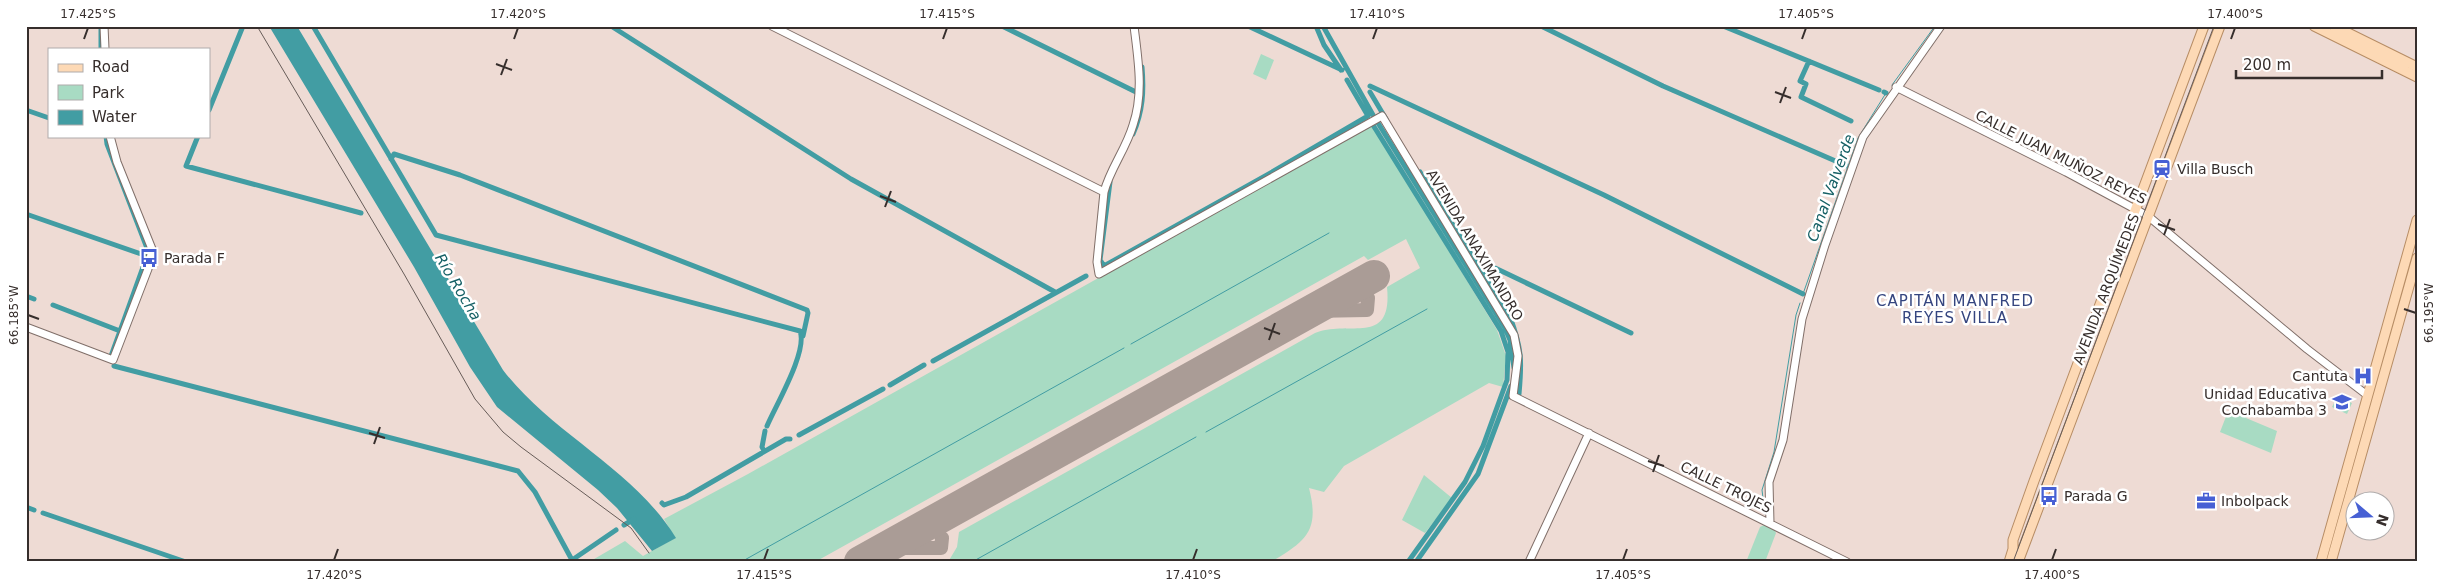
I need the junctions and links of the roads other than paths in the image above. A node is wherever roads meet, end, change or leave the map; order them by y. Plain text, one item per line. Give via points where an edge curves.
1 (104, 26) edge
2 (772, 26) edge
3 (1134, 26) edge
4 (1941, 26) edge
5 (2204, 26) edge
6 (2220, 26) edge
7 (2314, 26) edge
8 (2334, 26) edge
9 (105, 48) edge
10 (2417, 67) edge
11 (2417, 77) edge
12 (1896, 87) junction
13 (111, 138) edge
14 (1104, 192) junction
15 (2136, 208) junction
16 (2148, 216) junction
17 (2417, 220) edge
18 (2417, 258) edge
19 (26, 327) edge
20 (2367, 395) junction
21 (1513, 396) joint
22 (1589, 433) junction
23 (1770, 523) junction
24 (1529, 562) edge
25 (1847, 562) edge
26 (2009, 562) edge
27 (2018, 562) edge
28 (2320, 562) edge
29 (2331, 562) edge

1 - 9 street
2 - 14 street
3 - 14 street via 1140,90 1138,107
4 - 12 street
5 - 15 main road, AVENIDA ARQUÍMEDES
6 - 16 main road, AVENIDA ARQUÍMEDES
7 - 11 main road
8 - 10 main road
12 - 15 street, CALLE JUAN MUÑOZ REYES
12 - 23 street via 1863,137 1802,319 1783,440 1769,482
13 - 19 street via 152,249 148,269 113,360
14 - 21 street, AVENIDA ANAXIMANDRO via 1097,262 1099,274 1380,116 1514,335 1518,356
15 - 16 street, CALLE JUAN MUÑOZ REYES
15 - 26 main road, AVENIDA ARQUÍMEDES via 2034,481 2013,540
16 - 20 street, CALLE JUAN MUÑOZ REYES
16 - 27 main road, AVENIDA ARQUÍMEDES
17 - 20 main road
18 - 29 main road
20 - 28 main road
21 - 22 street, CALLE TROJES
22 - 23 street, CALLE TROJES
22 - 24 street
23 - 25 street, CALLE TROJES

